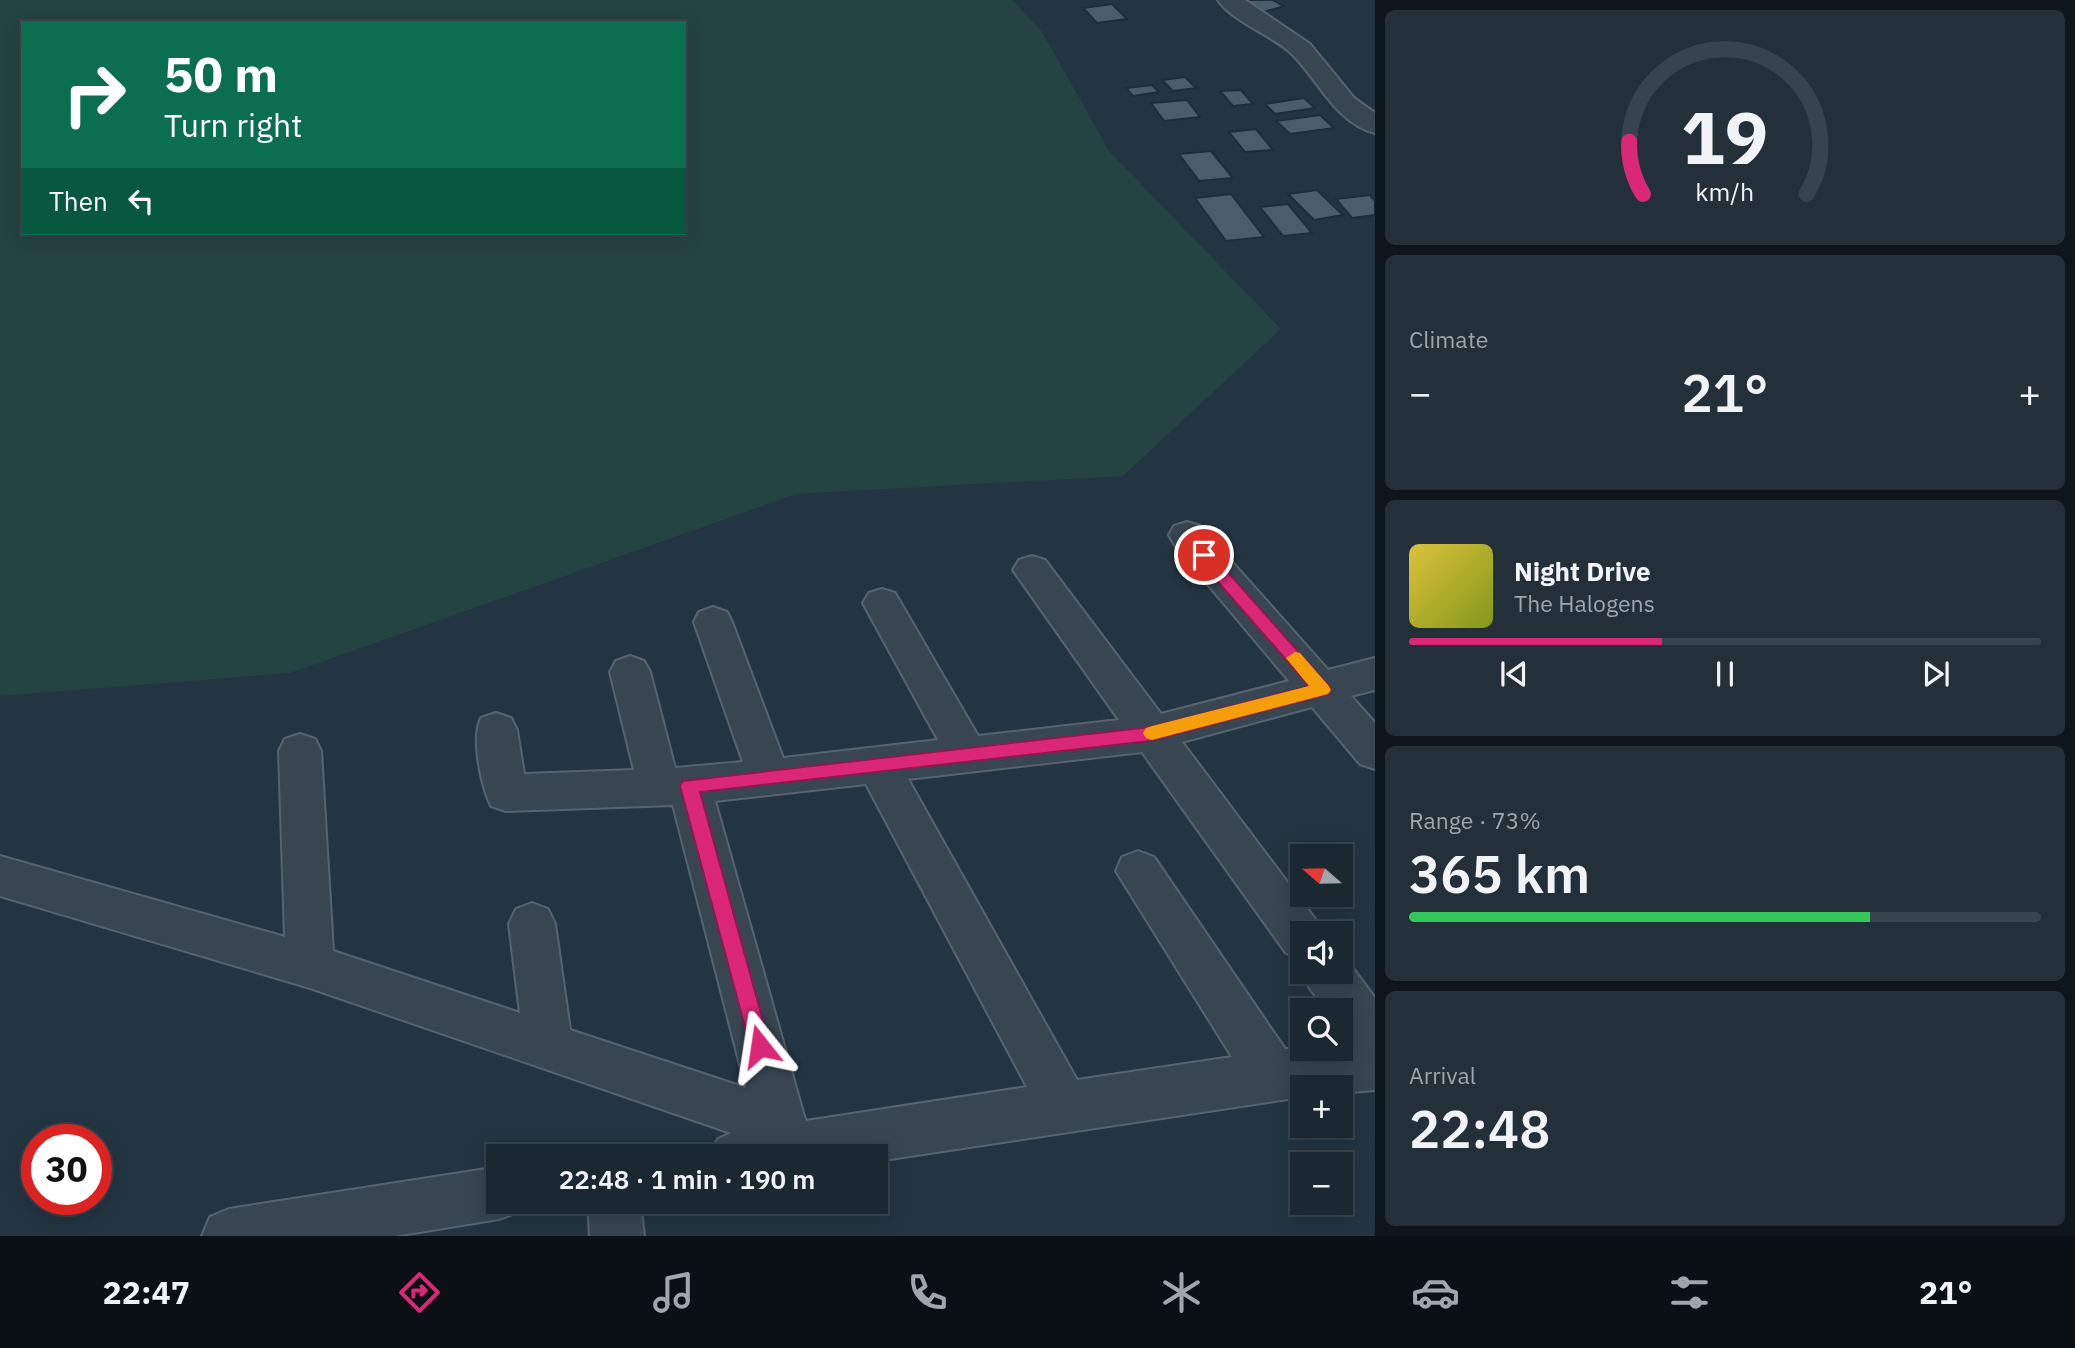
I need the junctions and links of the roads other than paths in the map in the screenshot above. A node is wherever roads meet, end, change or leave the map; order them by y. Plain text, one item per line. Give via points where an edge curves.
1 (1230, 0) edge
2 (1375, 125) edge
3 (1187, 535) dead end
4 (1032, 570) dead end
5 (882, 603) dead end
6 (713, 622) dead end
7 (631, 672) dead end
8 (1375, 674) edge
9 (1322, 690) junction
10 (496, 730) dead end
11 (1150, 734) junction
12 (300, 751) dead end
13 (1375, 752) edge
14 (967, 754) junction
15 (878, 765) junction
16 (769, 777) junction
17 (674, 787) junction
18 (1138, 871) dead end
19 (0, 876) edge
20 (1290, 922) edge
21 (532, 924) dead end
22 (310, 966) junction
23 (1336, 984) edge
24 (1375, 1037) edge
25 (548, 1046) junction
26 (1375, 1066) edge
27 (1273, 1075) junction
28 (1064, 1107) junction
29 (787, 1136) junction
30 (768, 1144) edge
31 (486, 1196) edge
32 (615, 1214) edge
33 (229, 1236) edge
34 (617, 1236) edge

1 - 2 street via 1301,49 1345,103
3 - 9 street
4 - 11 street
5 - 14 street
6 - 16 street
7 - 17 street
8 - 9 street
9 - 11 street
9 - 13 street
10 - 17 street via 506,793
11 - 14 street
11 - 20 street
12 - 22 street
14 - 15 street
15 - 16 street
15 - 28 street
16 - 17 street
17 - 29 street
18 - 27 street
19 - 22 street
21 - 25 street
22 - 25 street
23 - 24 street
25 - 29 street
26 - 27 street
27 - 28 street
28 - 29 street
29 - 30 street
31 - 33 street
32 - 34 street

